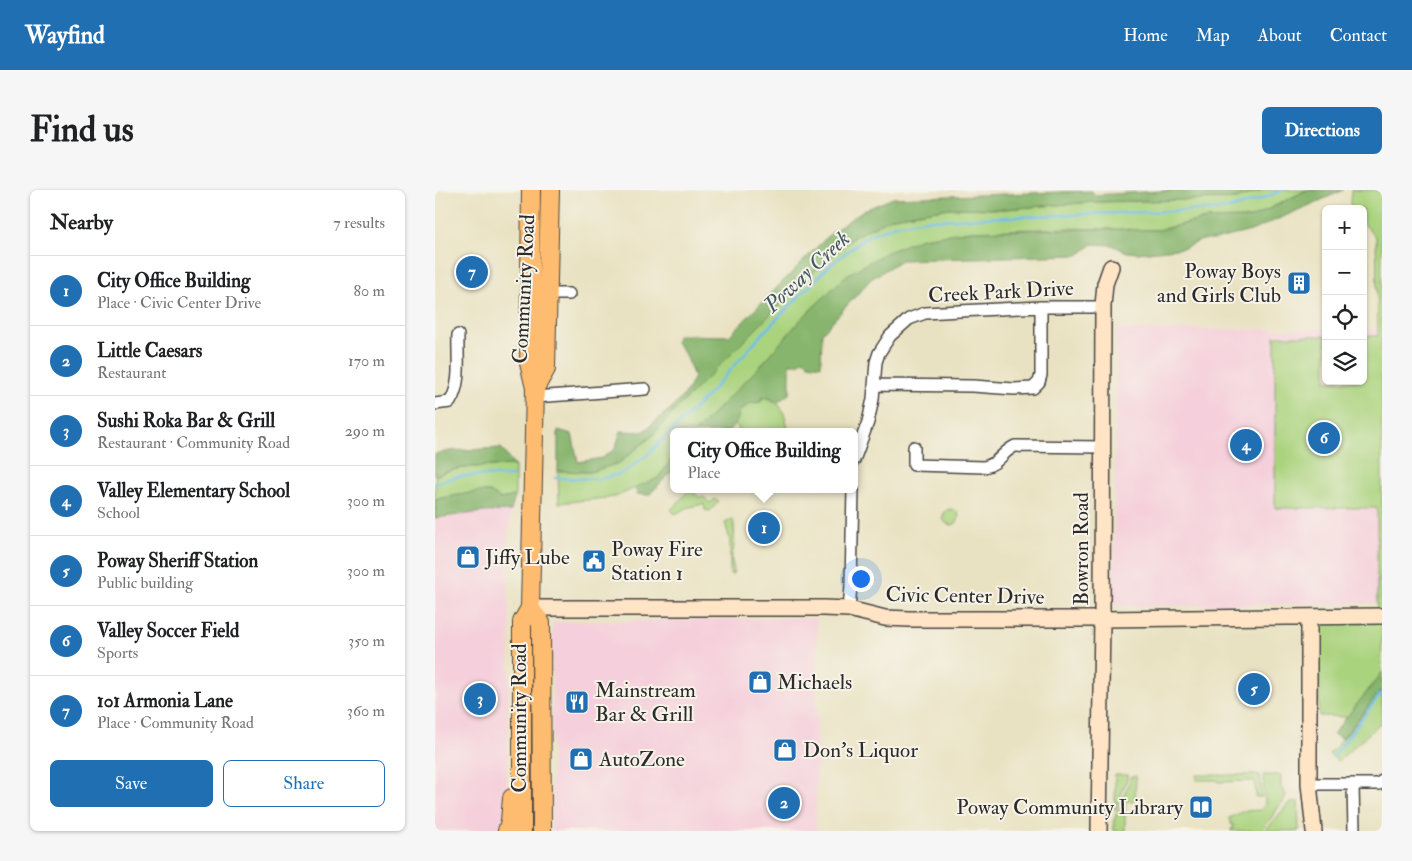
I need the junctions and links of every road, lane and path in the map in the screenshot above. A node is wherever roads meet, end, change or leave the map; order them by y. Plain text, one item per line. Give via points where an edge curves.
1 (531, 190) edge
2 (550, 190) edge
3 (1111, 267) dead end
4 (529, 294) junction
5 (569, 294) dead end
6 (547, 302) junction
7 (1103, 307) junction
8 (1041, 308) junction
9 (458, 336) dead end
10 (874, 385) junction
11 (645, 389) dead end
12 (534, 393) junction
13 (435, 404) edge
14 (1102, 446) junction
15 (914, 447) dead end
16 (858, 449) edge
17 (853, 493) edge
18 (531, 608) junction
19 (849, 609) junction
20 (1382, 616) edge
21 (1309, 617) junction
22 (1103, 619) junction
23 (521, 676) junction
24 (521, 706) junction
25 (541, 731) junction
26 (1382, 781) edge
27 (1309, 784) junction
28 (1353, 784) junction
29 (507, 831) edge
30 (522, 831) edge
31 (541, 831) edge
32 (1099, 831) edge
33 (1314, 831) edge
34 (1354, 831) edge

1 - 4 main road, Community Road
2 - 6 main road, Community Road
3 - 7 street, Bowron Road via 1105,284
4 - 6 main road
4 - 12 main road, Community Road via 529,363
5 - 6 street
6 - 12 main road, Community Road via 546,369
7 - 8 street, Creek Park Drive
7 - 14 street, Bowron Road
8 - 10 street, Creek Park Drive via 925,313 909,318 890,336 879,353
8 - 10 street via 1041,375 1033,388
9 - 13 street via 455,394 450,402
10 - 16 street, Creek Park Drive via 868,422
11 - 12 street
12 - 18 main road, Community Road
14 - 15 street via 1015,446 989,466 912,468
14 - 22 street, Bowron Road
17 - 19 street
18 - 19 street, Civic Center Drive
18 - 23 main road, Community Road via 522,622
18 - 25 main road, Community Road via 541,623
19 - 22 street, Civic Center Drive via 885,618
20 - 21 street, Civic Center Drive
21 - 22 street, Civic Center Drive
21 - 27 street
22 - 32 street, Bowron Road
23 - 24 main road, Community Road
23 - 25 main road via 531,693 531,720
24 - 29 main road via 516,722 513,796
24 - 30 main road, Community Road
25 - 31 main road, Community Road
26 - 28 street via 1379,784
27 - 28 street
27 - 33 street
28 - 34 street

